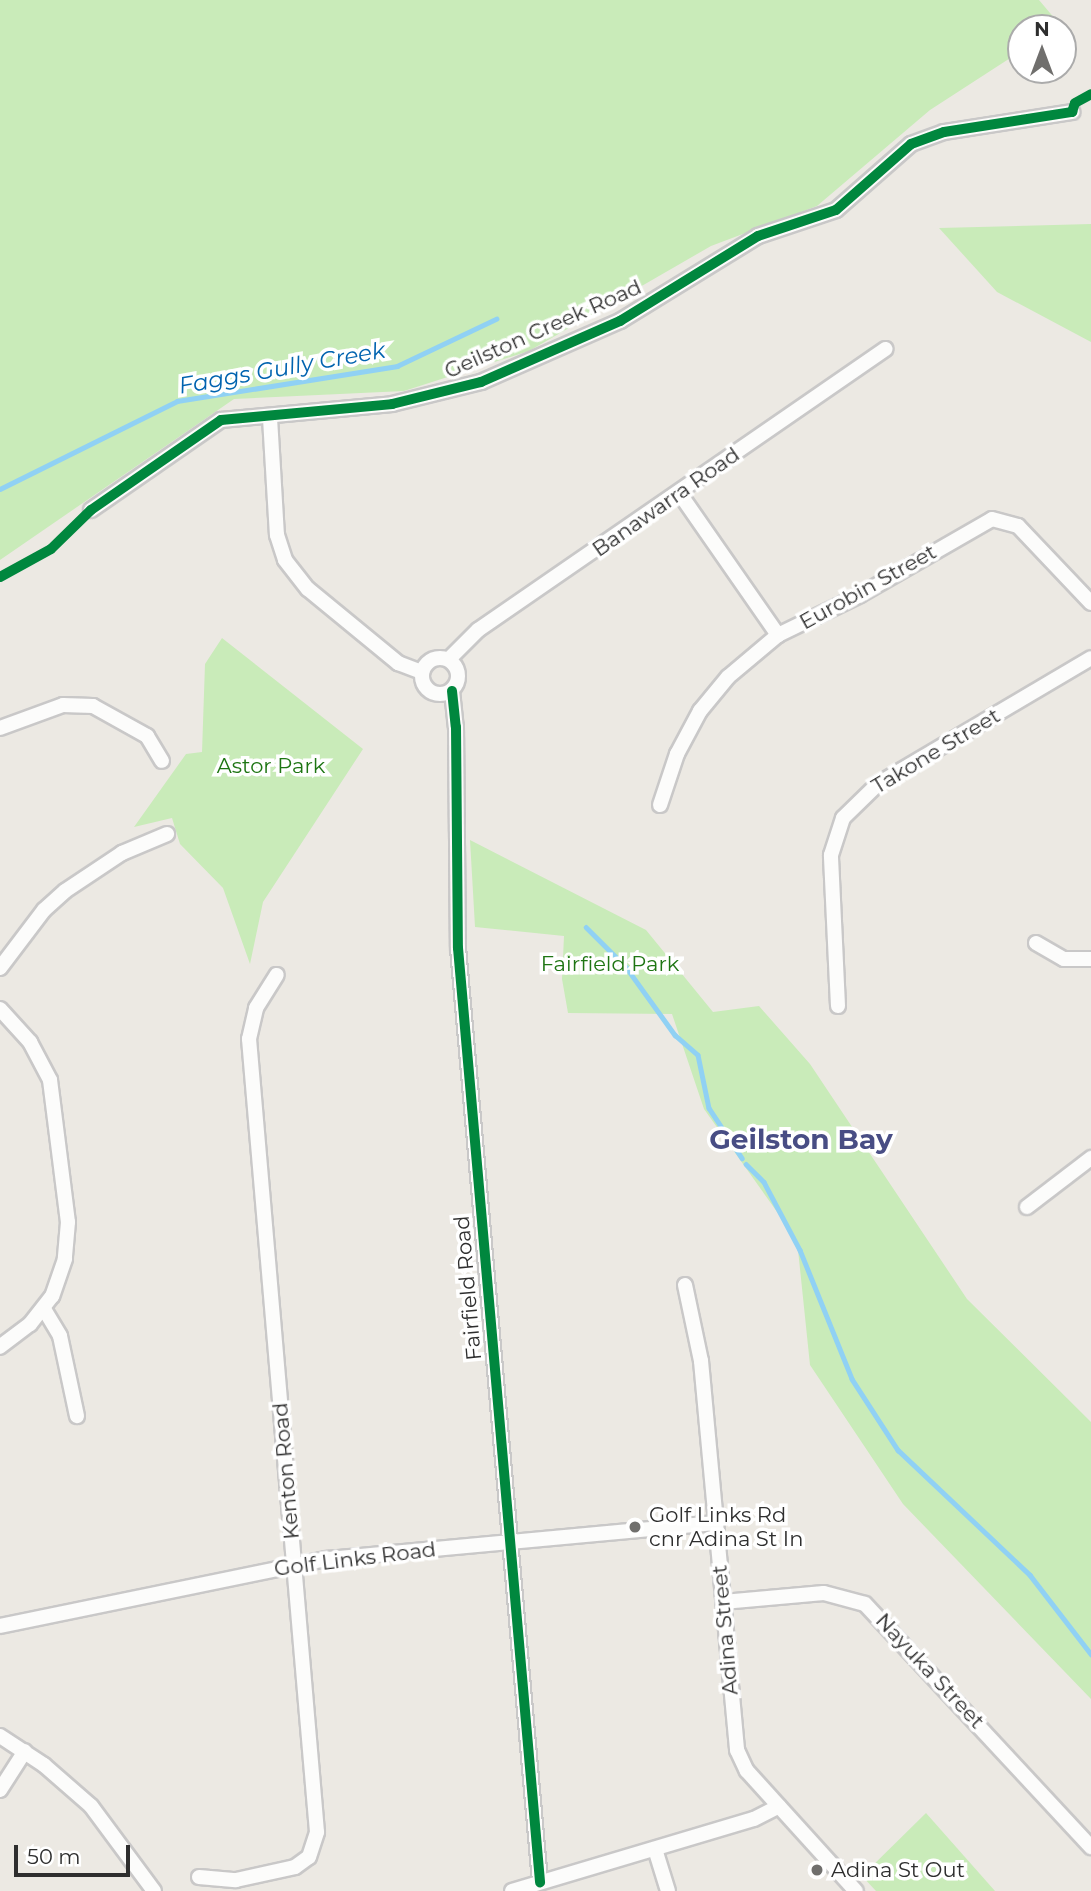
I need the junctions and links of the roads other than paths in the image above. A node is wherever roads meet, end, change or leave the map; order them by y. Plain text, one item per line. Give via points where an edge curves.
1 (1072, 112) dead end
2 (886, 349) dead end
3 (270, 418) junction
4 (680, 494) junction
5 (91, 510) dead end
6 (1091, 603) edge
7 (778, 635) junction
8 (1091, 658) edge
9 (449, 659) junction
10 (422, 672) junction
11 (452, 691) junction
12 (0, 728) edge
13 (162, 761) dead end
14 (660, 805) dead end
15 (167, 834) dead end
16 (1036, 943) dead end
17 (1091, 959) edge
18 (0, 968) edge
19 (277, 975) dead end
20 (838, 1006) dead end
21 (0, 1009) edge
22 (1091, 1158) edge
23 (1027, 1207) dead end
24 (685, 1285) dead end
25 (44, 1309) junction
26 (0, 1347) edge
27 (78, 1416) dead end
28 (716, 1523) junction
29 (510, 1542) junction
30 (294, 1564) junction
31 (723, 1602) junction
32 (0, 1626) edge
33 (0, 1736) edge
34 (24, 1751) junction
35 (0, 1790) edge
36 (779, 1806) junction
37 (1091, 1847) edge
38 (655, 1849) junction
39 (199, 1877) dead end
40 (540, 1882) junction
41 (154, 1891) edge
42 (512, 1891) edge
43 (668, 1891) edge
44 (856, 1891) edge

1 - 3 street, Geilston Creek Road via 944,132 911,144 836,210 758,236 620,321 481,382 392,404
2 - 4 street, Banawarra Road
3 - 5 street, Geilston Creek Road via 235,417 211,425
3 - 10 street via 277,535 285,560 299,581 398,663
4 - 7 street, Eurobin Street
4 - 9 street, Banawarra Road via 478,630
6 - 7 street, Eurobin Street via 1018,526 992,519 860,595
7 - 14 street via 728,677 700,711 677,754
8 - 20 street, Takone Street via 878,784 848,812 831,855
9 - 10 street via 432,659
9 - 11 street via 459,677
10 - 11 street via 428,690 439,695
11 - 29 street, Fairfield Road via 458,948
12 - 13 street via 63,705 93,706 128,721 147,736
15 - 18 street via 122,853 65,891 37,918
16 - 17 street via 1064,959
19 - 30 street, Kenton Road via 256,1008 249,1039
21 - 25 street via 42,1059 55,1098 67,1241 59,1278
22 - 23 street
24 - 28 street, Adina Street via 701,1361
25 - 26 street
25 - 27 street via 60,1336
28 - 29 street, Golf Links Road
28 - 31 street, Adina Street
29 - 30 street, Golf Links Road
29 - 40 street, Fairfield Road
30 - 32 street, Golf Links Road
30 - 39 street, Kenton Road via 316,1842 309,1857 295,1867 236,1880
31 - 36 street, Adina Street via 737,1750 747,1772
31 - 37 street, Nayuka Street via 824,1594 865,1604
33 - 34 street
34 - 35 street
34 - 41 street via 91,1806
36 - 38 street via 754,1819
36 - 44 street, Adina Street
38 - 40 street
38 - 43 street
40 - 42 street

